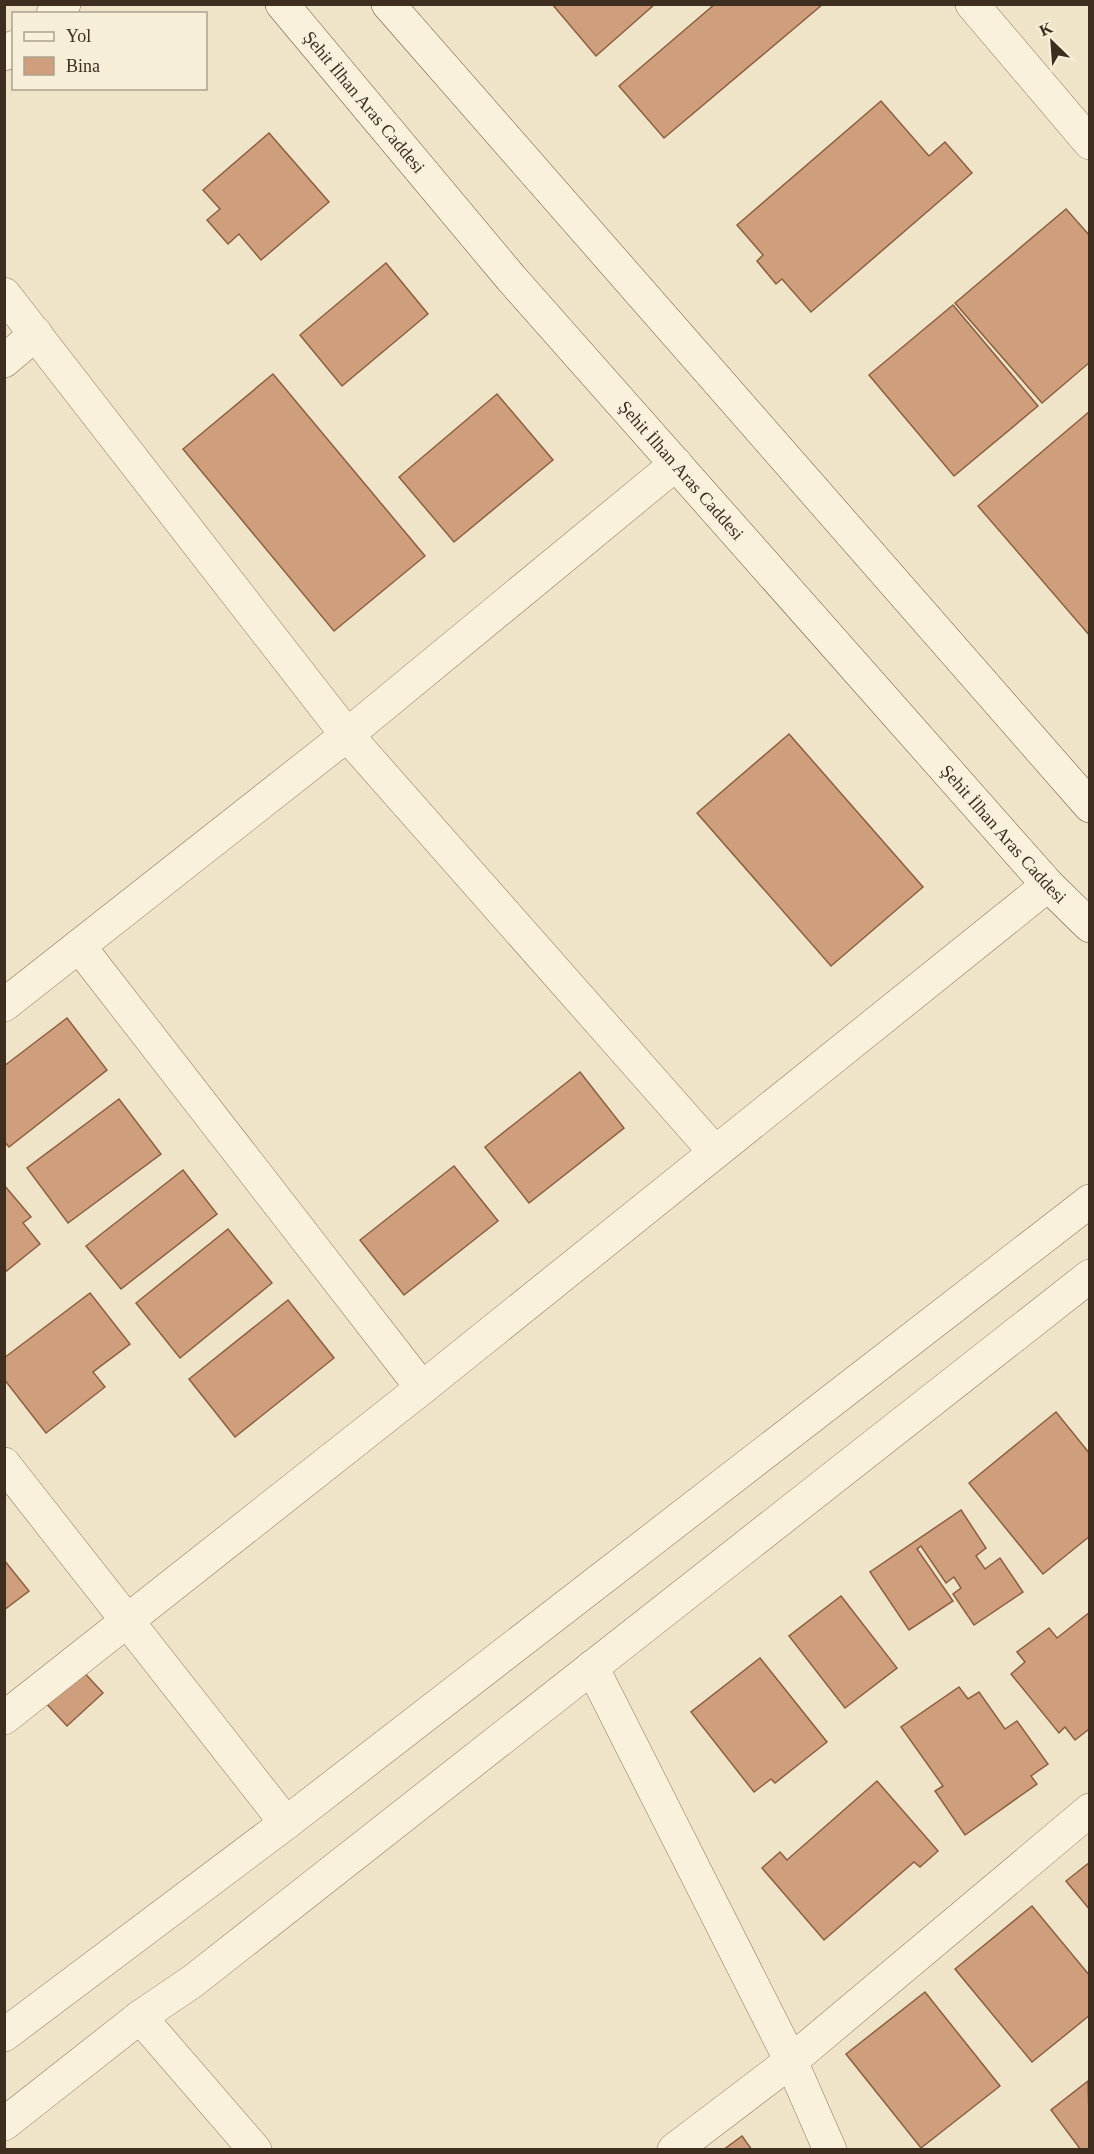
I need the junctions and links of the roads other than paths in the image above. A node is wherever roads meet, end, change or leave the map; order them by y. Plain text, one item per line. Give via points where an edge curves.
1 (282, 4) edge
2 (388, 4) edge
3 (972, 4) edge
4 (1089, 143) edge
5 (4, 294) edge
6 (36, 334) junction
7 (4, 360) edge
8 (676, 464) junction
9 (347, 735) junction
10 (1089, 806) edge
11 (1048, 885) junction
12 (1089, 926) edge
13 (79, 946) junction
14 (4, 1005) edge
15 (716, 1152) junction
16 (1089, 1201) edge
17 (1089, 1276) edge
18 (422, 1388) junction
19 (4, 1464) edge
20 (128, 1622) junction
21 (592, 1667) junction
22 (4, 1718) edge
23 (1089, 1810) edge
24 (286, 1823) junction
25 (140, 2016) junction
26 (4, 2036) edge
27 (791, 2061) junction
28 (4, 2124) edge
29 (255, 2150) edge
30 (674, 2150) edge
31 (830, 2150) edge

1 - 8 street, Şehit İlhan Aras Caddesi via 512,278
2 - 10 street
3 - 4 street
5 - 6 street
6 - 7 street
6 - 9 street
8 - 9 street
8 - 11 street, Şehit İlhan Aras Caddesi
9 - 13 street
9 - 15 street
11 - 12 street, Şehit İlhan Aras Caddesi
11 - 15 street
13 - 14 street
13 - 18 street
15 - 18 street
16 - 24 street
17 - 21 street
18 - 20 street
19 - 20 street
20 - 22 street
20 - 24 street
21 - 25 street via 193,1981
21 - 27 street
23 - 27 street
24 - 26 street
25 - 28 street
25 - 29 street
27 - 30 street
27 - 31 street

